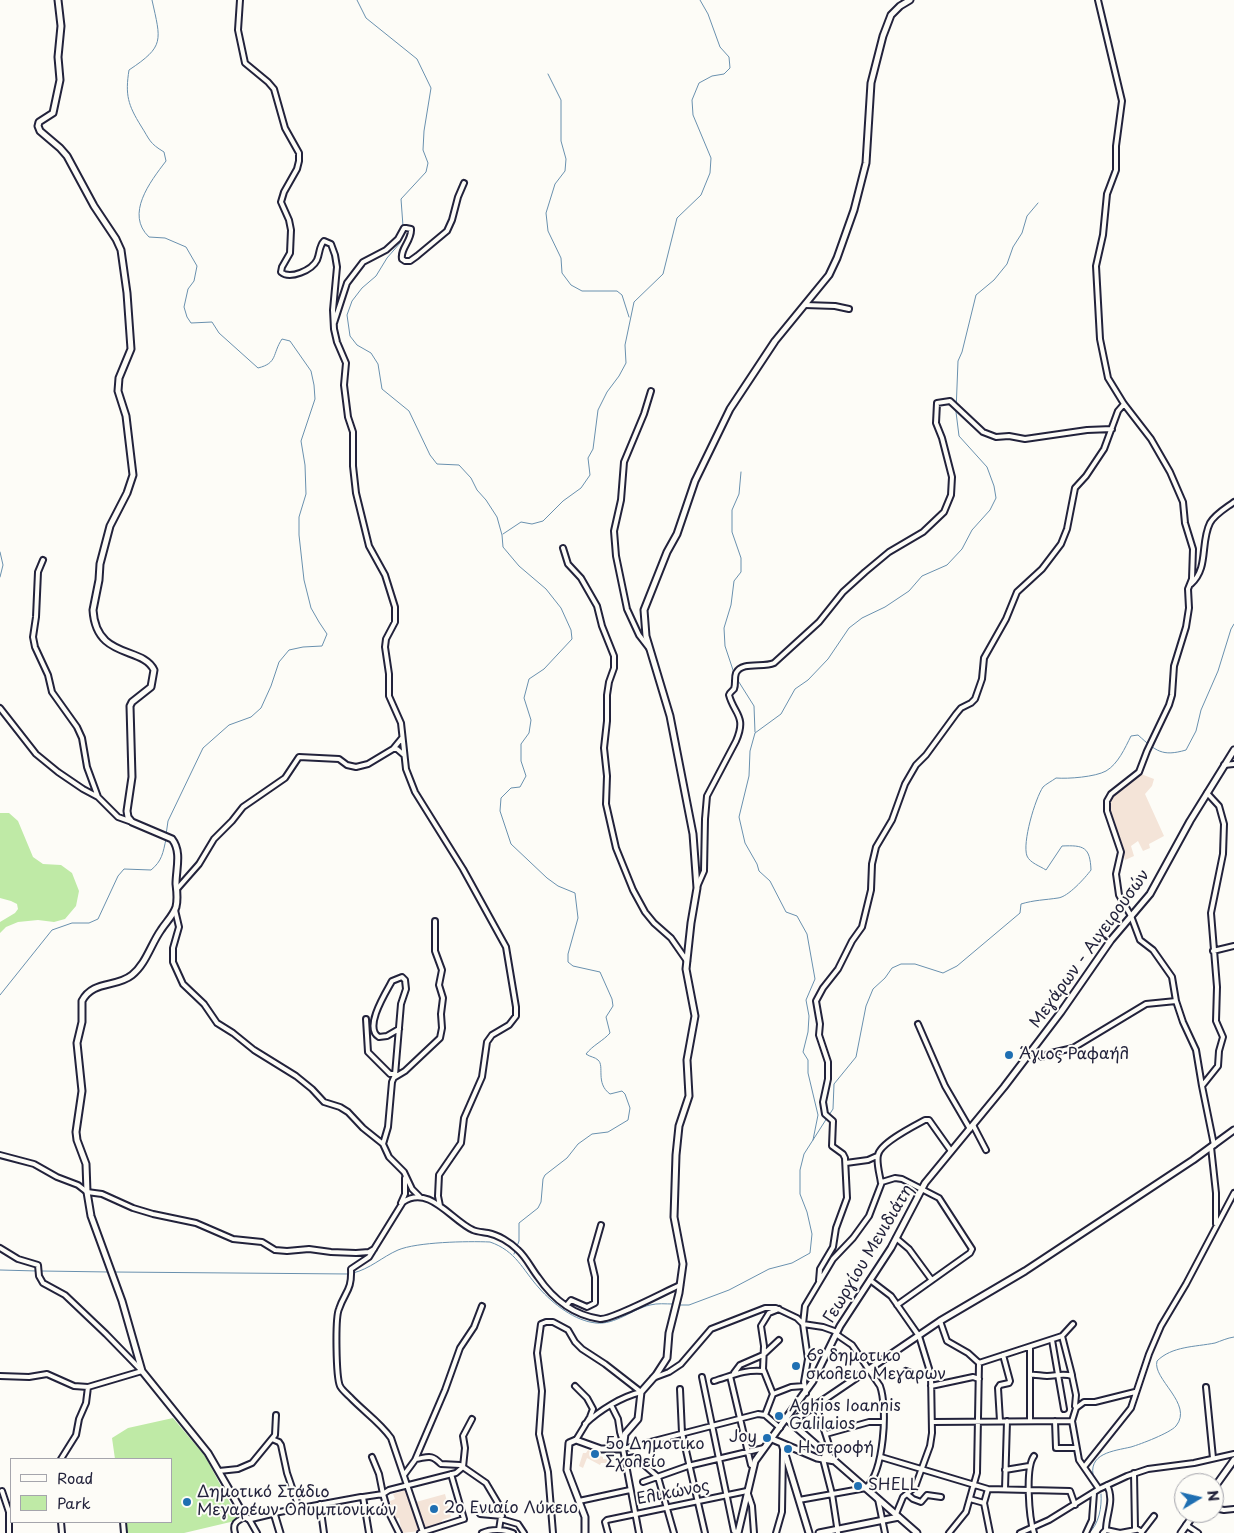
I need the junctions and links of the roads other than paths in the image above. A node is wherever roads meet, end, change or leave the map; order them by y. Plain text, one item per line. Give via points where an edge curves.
1 (58, 0) edge
2 (240, 0) edge
3 (910, 0) edge
4 (1098, 0) edge
5 (464, 183) dead end
6 (805, 305) junction
7 (849, 309) dead end
8 (334, 325) junction
9 (651, 390) dead end
10 (1124, 404) junction
11 (1112, 428) junction
12 (1234, 502) edge
13 (564, 548) dead end
14 (43, 560) dead end
15 (1191, 584) junction
16 (649, 648) junction
17 (0, 708) edge
18 (402, 738) junction
19 (393, 749) junction
20 (1234, 750) edge
21 (404, 755) junction
22 (1234, 764) edge
23 (1224, 765) junction
24 (1207, 793) junction
25 (98, 797) junction
26 (132, 822) junction
27 (696, 888) junction
28 (177, 889) junction
29 (175, 910) junction
30 (1131, 916) junction
31 (435, 921) dead end
32 (1234, 946) edge
33 (1213, 951) junction
34 (687, 962) junction
35 (1176, 1001) junction
36 (366, 1019) dead end
37 (918, 1024) dead end
38 (399, 1029) junction
39 (1033, 1049) junction
40 (395, 1076) junction
41 (1202, 1086) junction
42 (972, 1127) junction
43 (1234, 1130) edge
44 (383, 1144) junction
45 (1212, 1146) junction
46 (986, 1150) dead end
47 (951, 1151) junction
48 (0, 1155) edge
49 (877, 1156) junction
50 (846, 1163) junction
51 (405, 1176) junction
52 (881, 1183) junction
53 (922, 1189) junction
54 (87, 1192) junction
55 (1234, 1193) edge
56 (420, 1197) junction
57 (1229, 1201) junction
58 (401, 1204) junction
59 (1234, 1204) edge
60 (440, 1206) junction
61 (601, 1224) dead end
62 (1216, 1226) junction
63 (896, 1238) junction
64 (0, 1248) edge
65 (374, 1249) junction
66 (870, 1280) junction
67 (932, 1280) junction
68 (819, 1281) junction
69 (680, 1285) junction
70 (897, 1305) junction
71 (482, 1306) dead end
72 (566, 1306) junction
73 (779, 1309) junction
74 (940, 1321) junction
75 (803, 1324) junction
76 (1073, 1324) dead end
77 (836, 1333) junction
78 (919, 1336) junction
79 (1062, 1336) junction
80 (778, 1340) dead end
81 (1052, 1340) junction
82 (1030, 1347) junction
83 (763, 1355) junction
84 (1003, 1355) junction
85 (979, 1363) junction
86 (870, 1370) junction
87 (142, 1371) junction
88 (763, 1371) junction
89 (906, 1371) dead end
90 (734, 1373) junction
91 (1058, 1374) junction
92 (916, 1375) dead end
93 (1030, 1375) junction
94 (0, 1376) edge
95 (730, 1376) junction
96 (1072, 1376) junction
97 (702, 1377) dead end
98 (653, 1378) junction
99 (979, 1380) junction
100 (714, 1381) dead end
101 (576, 1386) dead end
102 (804, 1386) junction
103 (931, 1386) junction
104 (88, 1387) junction
105 (1206, 1387) dead end
106 (680, 1389) dead end
107 (641, 1392) junction
108 (1135, 1392) junction
109 (806, 1393) junction
110 (773, 1394) junction
111 (611, 1405) junction
112 (816, 1405) junction
113 (1064, 1410) dead end
114 (1074, 1411) junction
115 (276, 1415) dead end
116 (765, 1415) junction
117 (472, 1419) dead end
118 (739, 1419) junction
119 (789, 1420) junction
120 (978, 1421) junction
121 (1000, 1421) junction
122 (1007, 1421) junction
123 (1030, 1421) junction
124 (1055, 1421) junction
125 (1072, 1421) junction
126 (883, 1422) junction
127 (932, 1422) junction
128 (586, 1424) junction
129 (713, 1426) junction
130 (780, 1428) junction
131 (682, 1433) junction
132 (826, 1434) junction
133 (272, 1439) junction
134 (772, 1439) junction
135 (576, 1440) junction
136 (624, 1442) junction
137 (783, 1446) junction
138 (764, 1448) junction
139 (1076, 1448) junction
140 (623, 1449) junction
141 (747, 1451) junction
142 (826, 1453) junction
143 (1234, 1454) edge
144 (1034, 1456) dead end
145 (372, 1457) dead end
146 (881, 1457) junction
147 (62, 1458) edge
148 (719, 1458) junction
149 (1213, 1458) junction
150 (416, 1459) junction
151 (624, 1459) junction
152 (823, 1459) junction
153 (1234, 1460) edge
154 (834, 1461) junction
155 (688, 1466) junction
156 (753, 1466) junction
157 (1029, 1466) junction
158 (463, 1467) junction
159 (1084, 1467) junction
160 (923, 1469) junction
161 (1005, 1470) junction
162 (219, 1471) junction
163 (1134, 1473) junction
164 (451, 1474) junction
165 (1224, 1474) edge
166 (404, 1475) junction
167 (658, 1477) junction
168 (643, 1482) dead end
169 (973, 1484) junction
170 (1107, 1485) junction
171 (408, 1487) junction
172 (866, 1488) junction
173 (988, 1489) junction
174 (1005, 1489) junction
175 (1030, 1489) junction
176 (1099, 1489) junction
177 (630, 1490) junction
178 (2, 1491) dead end
179 (747, 1491) junction
180 (1094, 1493) junction
181 (383, 1494) junction
182 (832, 1494) junction
183 (907, 1494) junction
184 (728, 1495) junction
185 (361, 1497) junction
186 (941, 1498) dead end
187 (878, 1499) junction
188 (970, 1499) junction
189 (798, 1500) junction
190 (579, 1501) junction
191 (698, 1501) junction
192 (984, 1503) junction
193 (320, 1504) junction
194 (1075, 1505) junction
195 (667, 1507) junction
196 (299, 1508) junction
197 (478, 1510) dead end
198 (274, 1513) junction
199 (635, 1514) junction
200 (897, 1516) junction
201 (1154, 1516) dead end
202 (501, 1517) junction
203 (247, 1518) junction
204 (882, 1521) junction
205 (1186, 1525) joint
206 (1032, 1527) junction
207 (499, 1530) junction
208 (1136, 1530) junction
209 (435, 1531) edge
210 (838, 1531) edge
211 (1104, 1531) edge
212 (738, 1532) edge
213 (9, 1533) edge
214 (235, 1533) edge
215 (257, 1533) edge
216 (280, 1533) edge
217 (324, 1533) edge
218 (369, 1533) edge
219 (399, 1533) edge
220 (422, 1533) edge
221 (482, 1533) edge
222 (513, 1533) edge
223 (524, 1533) edge
224 (553, 1533) edge
225 (586, 1533) edge
226 (608, 1533) edge
227 (639, 1533) edge
228 (674, 1533) edge
229 (705, 1533) edge
230 (754, 1533) edge
231 (776, 1533) edge
232 (809, 1533) edge
233 (819, 1533) edge
234 (885, 1533) edge
235 (917, 1533) edge
236 (949, 1533) edge
237 (990, 1533) edge
238 (1020, 1533) edge
239 (1034, 1533) edge
240 (1086, 1533) edge
241 (1142, 1533) edge
242 (1181, 1533) edge
243 (1198, 1533) edge

1 - 26 street via 60,84 53,113 39,122 38,128 67,156 118,242 130,321 131,349 118,388 126,416 133,475 110,526 93,610 97,627 107,642 148,662 154,670 151,687 132,702 130,708 132,777 127,811
2 - 8 street via 238,30 245,63 274,90 285,128 299,156 296,172 280,202 291,230 290,253 281,272 293,276 302,271 316,261 323,242 331,244 337,267
3 - 6 street via 896,9 890,18 872,73 867,158 851,218 831,272
4 - 10 street via 1122,101 1116,170 1107,199 1096,266 1100,340 1107,373
5 - 8 street via 447,231 420,254 410,261 402,259 402,252 412,233 410,228 404,228 386,250 362,264 346,286
6 - 7 street
6 - 16 street via 739,394 708,452 677,534 646,602 644,620
8 - 18 street via 346,363 344,385 353,432 354,473 360,512 369,546 385,575 394,602 396,619 385,647 389,696 400,719
9 - 16 street via 624,462 614,531 627,609 638,635
10 - 11 street
10 - 15 street via 1151,438 1183,502 1193,549
11 - 27 street via 1025,439 996,437 983,432 950,401 937,403 935,419 952,477 951,496 944,512 923,532 889,552 865,572 843,592 819,622 774,663 743,667 737,671 734,688 729,695 739,716 739,732 707,796 704,871
11 - 50 street via 1104,449 1074,491 1068,529 1061,544 1042,569 1016,594 1009,615 984,658 982,679 975,699 960,708 905,784 892,820 876,847 871,890 862,926 816,1001 819,1035 828,1062 828,1080 822,1099 824,1112 834,1121 832,1146 843,1154
12 - 15 street via 1211,522 1206,533 1201,569
13 - 34 street via 568,564 582,578 597,606 614,656 607,695 604,748 606,804 614,843 645,912 671,938
14 - 25 street via 38,572 33,641 52,692 82,738 87,767
15 - 30 street via 1186,626 1174,666 1167,712 1146,751 1139,772 1111,794 1107,801 1121,852 1116,874 1118,890
16 - 27 street via 668,708 691,822
17 - 25 street via 42,759
18 - 19 street
18 - 21 street
19 - 21 street
19 - 28 street via 368,764 356,767 340,759 299,757 285,778 243,807 214,839 199,864
20 - 23 street, Μεγάρων - Αιγειρουσών
21 - 60 street via 415,792 506,947 517,1012 515,1019 487,1042 482,1076 464,1118 461,1143 439,1175
22 - 23 street
23 - 24 street, Μεγάρων - Αιγειρουσών
24 - 30 street, Μεγάρων - Αιγειρουσών via 1150,894
24 - 33 street via 1221,810 1225,831 1212,906
25 - 26 street via 118,817
26 - 28 street via 170,837 174,842 178,863
27 - 34 street
28 - 29 street
29 - 44 street via 179,927 173,948 176,970 183,984 204,1004 215,1021 296,1076 324,1102 346,1110
29 - 54 street via 137,971 124,980 94,988 82,1001 77,1043 82,1091 76,1132 86,1160
30 - 35 street via 1140,940 1153,950 1172,978
30 - 39 street, Μεγάρων - Αιγειρουσών via 1107,944
31 - 40 street via 435,951 442,970 439,985 443,998 440,1038 405,1071
32 - 33 street
33 - 41 street via 1216,1021 1223,1040 1218,1066
34 - 69 street via 695,1016 687,1060 688,1096 679,1126 676,1155 674,1217 683,1264
35 - 39 street via 1146,1004 1070,1049 1042,1057
35 - 41 street via 1197,1053
36 - 40 street via 368,1052
37 - 42 street via 944,1086
38 - 38 street via 406,989 402,978 392,980 373,1026 379,1037
38 - 40 street
39 - 42 street, Μεγάρων - Αιγειρουσών
40 - 44 street
41 - 45 street
42 - 46 street
42 - 47 street, Μεγάρων - Αιγειρουσών
43 - 45 street
44 - 51 street
45 - 62 street
45 - 74 street via 1025,1271
47 - 49 street via 929,1120 925,1120 891,1140
47 - 53 street, Γεωργίου Μενιδιάτη
48 - 54 street via 40,1167
49 - 50 street
49 - 52 street
50 - 68 street via 847,1198 835,1230 833,1247 820,1269
51 - 56 street
51 - 58 street
52 - 53 street via 886,1179 899,1178
52 - 68 street via 866,1221
53 - 63 street, Γεωργίου Μενιδιάτη
53 - 67 street via 939,1198 972,1249
54 - 65 street via 102,1194 153,1214 201,1224 233,1239 262,1242 276,1251 311,1249 356,1253
54 - 87 street via 91,1216 125,1309
55 - 57 street
56 - 58 street
56 - 60 street
57 - 59 street
57 - 62 street
58 - 65 street
60 - 72 street via 471,1229 496,1236 517,1249 545,1287
61 - 72 street via 592,1260 595,1303 587,1306 571,1300
62 - 108 street via 1161,1326
63 - 66 street, Γεωργίου Μενιδιάτη
63 - 67 street
64 - 87 street via 38,1266 40,1279 65,1295
65 - 166 street via 369,1257 351,1269 352,1282 339,1308 340,1385 388,1432
66 - 70 street
66 - 77 street, Γεωργίου Μενιδιάτη
67 - 70 street
68 - 75 street via 805,1306
69 - 72 street via 608,1318 600,1319
69 - 98 street via 667,1358
70 - 78 street
71 - 150 street via 474,1327 460,1348
73 - 75 street
73 - 83 street via 769,1313 762,1322
73 - 98 street via 765,1308 711,1329 681,1364
74 - 78 street
74 - 85 street via 947,1341
75 - 77 street
75 - 102 street via 808,1360
76 - 79 street
77 - 86 street via 849,1342
77 - 109 street, Γεωργίου Μενιδιάτη
78 - 86 street
78 - 103 street via 931,1370
79 - 81 street
79 - 96 street
80 - 83 street
81 - 82 street
81 - 91 street
82 - 84 street
82 - 93 street
83 - 88 street
83 - 90 street via 740,1365
84 - 85 street
84 - 121 street via 1010,1381 998,1388
85 - 99 street
86 - 112 street
86 - 126 street via 882,1389
87 - 104 street
87 - 162 street
88 - 90 street
88 - 110 street
89 - 92 street
90 - 95 street
91 - 93 street
91 - 96 street
91 - 113 street
93 - 123 street
94 - 104 street via 47,1374 74,1386
95 - 100 street
95 - 118 street
96 - 114 street via 1076,1394
97 - 129 street
98 - 107 street
99 - 103 street via 973,1377
99 - 120 street
101 - 128 street via 593,1409
102 - 109 street
102 - 110 street
103 - 127 street
104 - 147 street via 76,1435
105 - 149 street
106 - 131 street
107 - 111 street
107 - 136 street via 638,1419
107 - 224 street via 582,1349 568,1330 553,1322 541,1324 537,1353 542,1391 539,1434 549,1479
108 - 114 street via 1084,1402
108 - 159 street via 1129,1411
109 - 119 street, Γεωργίου Μενιδιάτη
110 - 116 street
111 - 128 street
111 - 136 street
112 - 119 street
112 - 132 street
114 - 125 street
115 - 133 street via 276,1431
116 - 118 street
116 - 130 street
117 - 158 street via 463,1438 466,1448
118 - 129 street
118 - 141 street
119 - 130 street, Γεωργίου Μενιδιάτη
119 - 142 street
120 - 121 street
120 - 127 street
120 - 169 street via 977,1473
121 - 122 street
122 - 123 street
122 - 161 street
123 - 124 street
124 - 125 street
124 - 139 street via 1056,1448
125 - 139 street
126 - 132 street via 869,1422
126 - 146 street
127 - 160 street via 932,1438
128 - 135 street
129 - 131 street
129 - 148 street
130 - 134 street, Γεωργίου Μενιδιάτη
131 - 140 street
131 - 155 street
132 - 142 street via 829,1445
133 - 162 street via 248,1465
133 - 196 street via 281,1445
134 - 137 street
134 - 138 street, Γεωργίου Μενιδιάτη
135 - 140 street via 601,1449
135 - 190 street via 569,1444 567,1470
136 - 140 street
137 - 152 street
137 - 189 street
137 - 231 street via 782,1512
138 - 141 street
138 - 156 street, Γεωργίου Μενιδιάτη
139 - 159 street
140 - 151 street
141 - 148 street
141 - 156 street
142 - 152 street
142 - 154 street
143 - 149 street
144 - 157 street
145 - 181 street
146 - 160 street
146 - 172 street via 875,1476
148 - 155 street
148 - 184 street
149 - 163 street
150 - 158 street via 433,1457 441,1464
150 - 166 street
151 - 167 street via 634,1457
151 - 177 street
152 - 154 street
152 - 182 street
153 - 165 street
154 - 172 street
155 - 167 street
155 - 191 street
156 - 179 street, Γεωργίου Μενιδιάτη
157 - 161 street
157 - 175 street
158 - 164 street
158 - 202 street via 486,1483 500,1506
159 - 176 street
160 - 169 street
160 - 183 street via 915,1487
161 - 174 street
162 - 203 street
163 - 170 street
163 - 208 street
164 - 171 street
164 - 209 street via 464,1519
166 - 171 street
167 - 168 street
167 - 195 street
169 - 173 street
169 - 188 street
170 - 176 street
170 - 211 street via 1111,1502
171 - 181 street
171 - 220 street
172 - 182 street
172 - 187 street
173 - 174 street
173 - 192 street
174 - 175 street
175 - 194 street via 1070,1491
175 - 206 street
176 - 180 street
177 - 190 street
177 - 199 street
178 - 213 street via 9,1512
179 - 184 street, Ελικώνος
179 - 212 street, Γεωργίου Μενιδιάτη
179 - 230 street
180 - 194 street
180 - 240 street via 1092,1520
181 - 185 street
181 - 219 street
182 - 189 street
182 - 210 street
183 - 186 street via 921,1502 927,1495
183 - 200 street
184 - 191 street, Ελικώνος
184 - 212 street via 734,1531
185 - 193 street
185 - 218 street
187 - 200 street
187 - 204 street
188 - 192 street
188 - 236 street via 964,1516
189 - 232 street
190 - 225 street
191 - 195 street, Ελικώνος
191 - 229 street
192 - 237 street
193 - 196 street
193 - 217 street
194 - 206 street
195 - 199 street, Ελικώνος
195 - 228 street
196 - 198 street
197 - 202 street via 484,1516
198 - 203 street
198 - 216 street
199 - 226 street, Ελικώνος via 607,1520
199 - 227 street
200 - 204 street
200 - 235 street
201 - 241 street
202 - 207 street
202 - 223 street via 518,1524
203 - 214 street via 234,1523
203 - 215 street
204 - 210 street
204 - 234 street
205 - 242 street
205 - 243 street
206 - 238 street
206 - 239 street
207 - 221 street
207 - 222 street
208 - 211 street via 1123,1533
208 - 241 street
209 - 220 street
210 - 233 street

